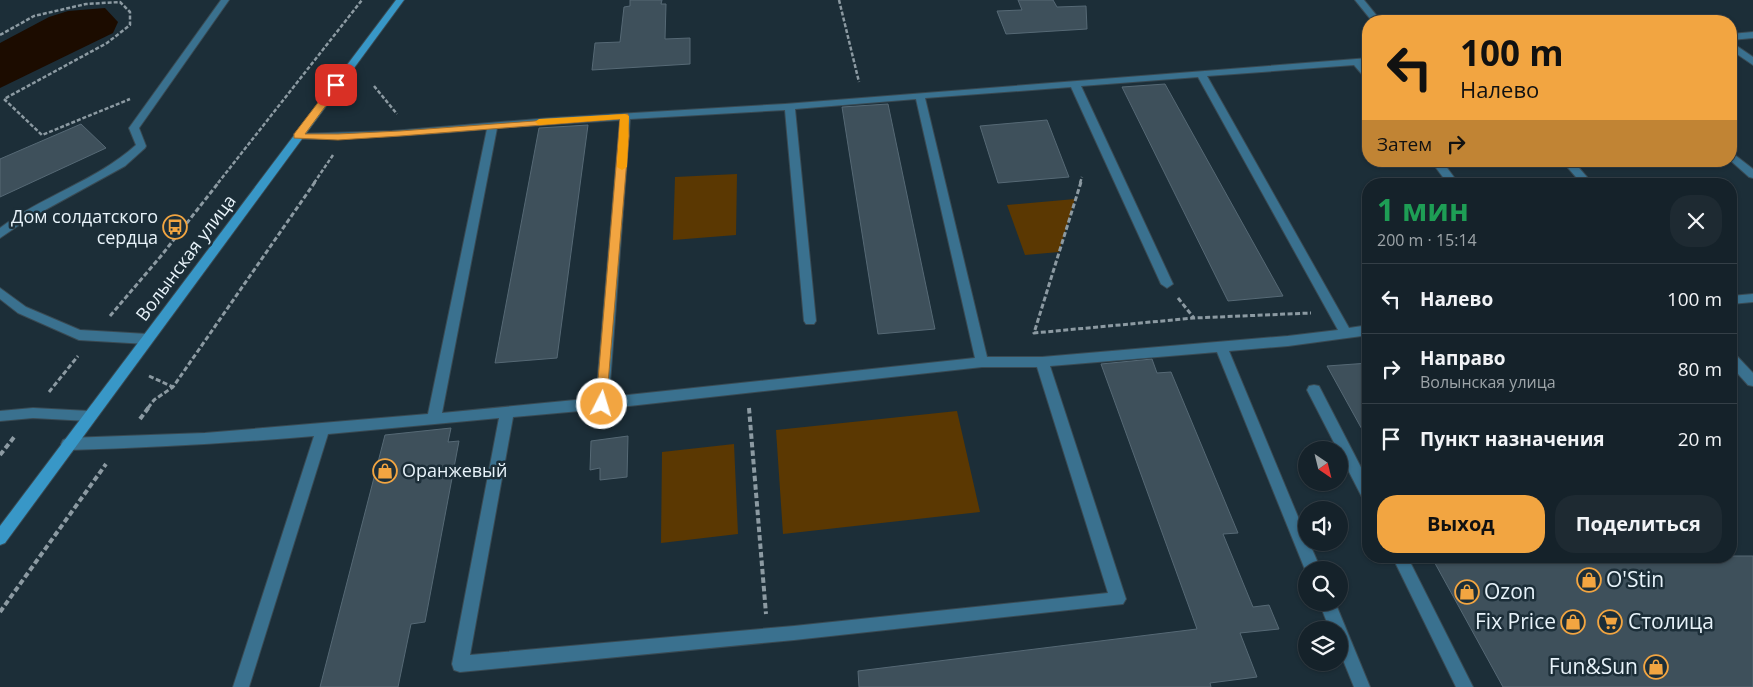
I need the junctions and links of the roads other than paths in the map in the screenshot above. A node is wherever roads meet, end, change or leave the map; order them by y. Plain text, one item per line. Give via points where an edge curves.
1 (225, 0) edge
2 (400, 0) edge
3 (1359, 0) edge
4 (1372, 15) edge
5 (1753, 35) edge
6 (1737, 36) edge
7 (1737, 50) edge
8 (1357, 62) junction
9 (1362, 62) edge
10 (1753, 62) edge
11 (1362, 68) edge
12 (1201, 74) junction
13 (1075, 84) junction
14 (920, 96) junction
15 (790, 108) junction
16 (625, 116) junction
17 (493, 125) junction
18 (298, 136) junction
19 (1737, 160) edge
20 (1441, 167) edge
21 (1572, 167) edge
22 (1753, 175) edge
23 (1449, 178) edge
24 (1582, 178) edge
25 (0, 234) edge
26 (1167, 284) dead end
27 (0, 292) edge
28 (1753, 298) edge
29 (1737, 299) edge
30 (810, 321) dead end
31 (1362, 331) edge
32 (1346, 332) junction
33 (147, 339) junction
34 (1221, 347) junction
35 (982, 362) junction
36 (1042, 362) junction
37 (1737, 364) edge
38 (1753, 381) edge
39 (1314, 390) dead end
40 (602, 404) junction
41 (507, 413) junction
42 (0, 416) edge
43 (89, 416) junction
44 (434, 419) junction
45 (323, 430) junction
46 (68, 444) junction
47 (1362, 483) edge
48 (0, 538) edge
49 (1310, 561) edge
50 (1403, 563) edge
51 (1348, 654) edge
52 (241, 687) edge
53 (1362, 687) edge
54 (1465, 687) edge

1 - 25 lane via 134,128 141,146 121,164 21,218
2 - 18 street, Волынская улица
3 - 4 lane
5 - 6 lane
7 - 10 lane
8 - 9 lane
8 - 11 lane
8 - 12 lane
12 - 13 lane
12 - 32 lane
13 - 14 lane
13 - 26 lane
14 - 15 lane
14 - 35 lane
15 - 16 lane
15 - 30 lane
16 - 17 lane
16 - 40 lane
17 - 18 lane via 338,137
17 - 44 lane
18 - 33 street, Волынская улица
19 - 22 lane
20 - 23 lane
21 - 24 lane
27 - 33 lane via 22,310 80,335
28 - 29 lane
31 - 32 lane
32 - 34 lane
33 - 43 street, Волынская улица
34 - 36 lane
34 - 49 lane
35 - 36 lane
35 - 40 lane
36 - 41 lane via 1118,599 460,664
37 - 38 lane
39 - 47 lane
40 - 41 lane
41 - 44 lane
42 - 43 lane via 33,413
43 - 46 street, Волынская улица
44 - 45 lane
45 - 46 lane via 121,444
45 - 52 lane
46 - 48 street, Волынская улица
50 - 54 lane
51 - 53 lane

